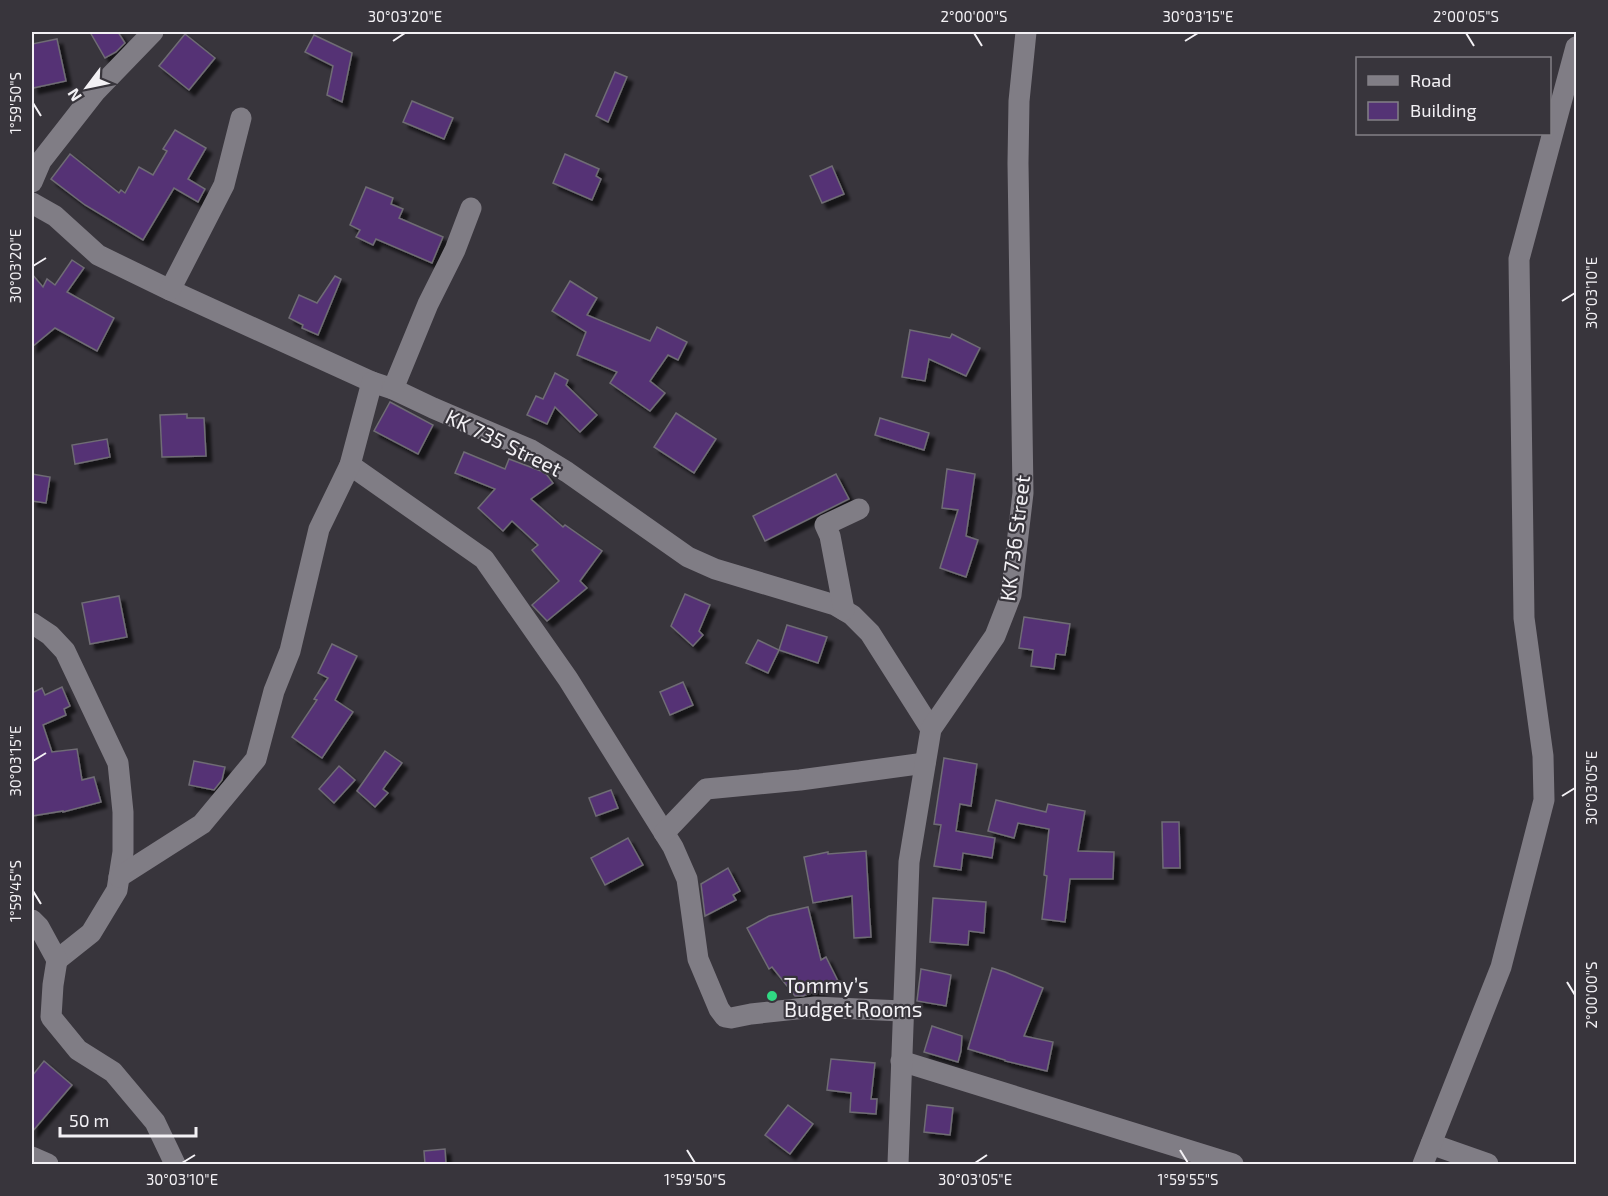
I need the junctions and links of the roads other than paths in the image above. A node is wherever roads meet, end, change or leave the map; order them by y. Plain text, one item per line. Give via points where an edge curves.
1 (153, 32) edge
2 (1026, 32) edge
3 (1576, 47) edge
4 (241, 118) dead end
5 (32, 196) edge
6 (471, 208) dead end
7 (170, 290) junction
8 (372, 382) junction
9 (393, 389) junction
10 (350, 465) junction
11 (859, 509) dead end
12 (844, 610) junction
13 (32, 623) edge
14 (931, 729) junction
15 (925, 763) junction
16 (664, 833) junction
17 (119, 877) junction
18 (32, 920) edge
19 (57, 960) junction
20 (902, 1011) junction
21 (901, 1061) junction
22 (1431, 1144) junction
23 (32, 1157) edge
24 (48, 1164) edge
25 (175, 1164) edge
26 (898, 1164) edge
27 (1233, 1164) edge
28 (1423, 1164) edge
29 (1488, 1164) edge

1 - 5 street via 95,92 42,161
2 - 14 street, KK 736 Street via 1018,164 1023,493 1011,595 994,636
3 - 22 street via 1519,259 1524,618 1543,756 1544,800 1501,967
4 - 7 street via 224,185
5 - 7 street, KK 735 Street via 99,255
6 - 9 street
7 - 8 street, KK 735 Street
8 - 9 street, KK 735 Street
8 - 10 street
9 - 12 street, KK 735 Street via 531,450 688,557
10 - 16 street via 484,559 568,679
10 - 17 street via 319,529 290,651 274,691 256,759 202,824
11 - 12 street via 825,525
12 - 14 street, KK 735 Street via 870,633
13 - 17 street via 65,651 118,763 123,812
14 - 15 street, KK 736 Street
15 - 16 street via 706,789
15 - 20 street, KK 736 Street via 909,862
16 - 20 street via 687,879 698,959 725,1017 815,1007
17 - 19 street via 117,890 91,933
18 - 19 street
19 - 25 street via 51,1017 78,1050 112,1072 148,1113
20 - 21 street, KK 736 Street
21 - 26 street, KK 736 Street
21 - 27 street
22 - 28 street
22 - 29 street
23 - 24 street

